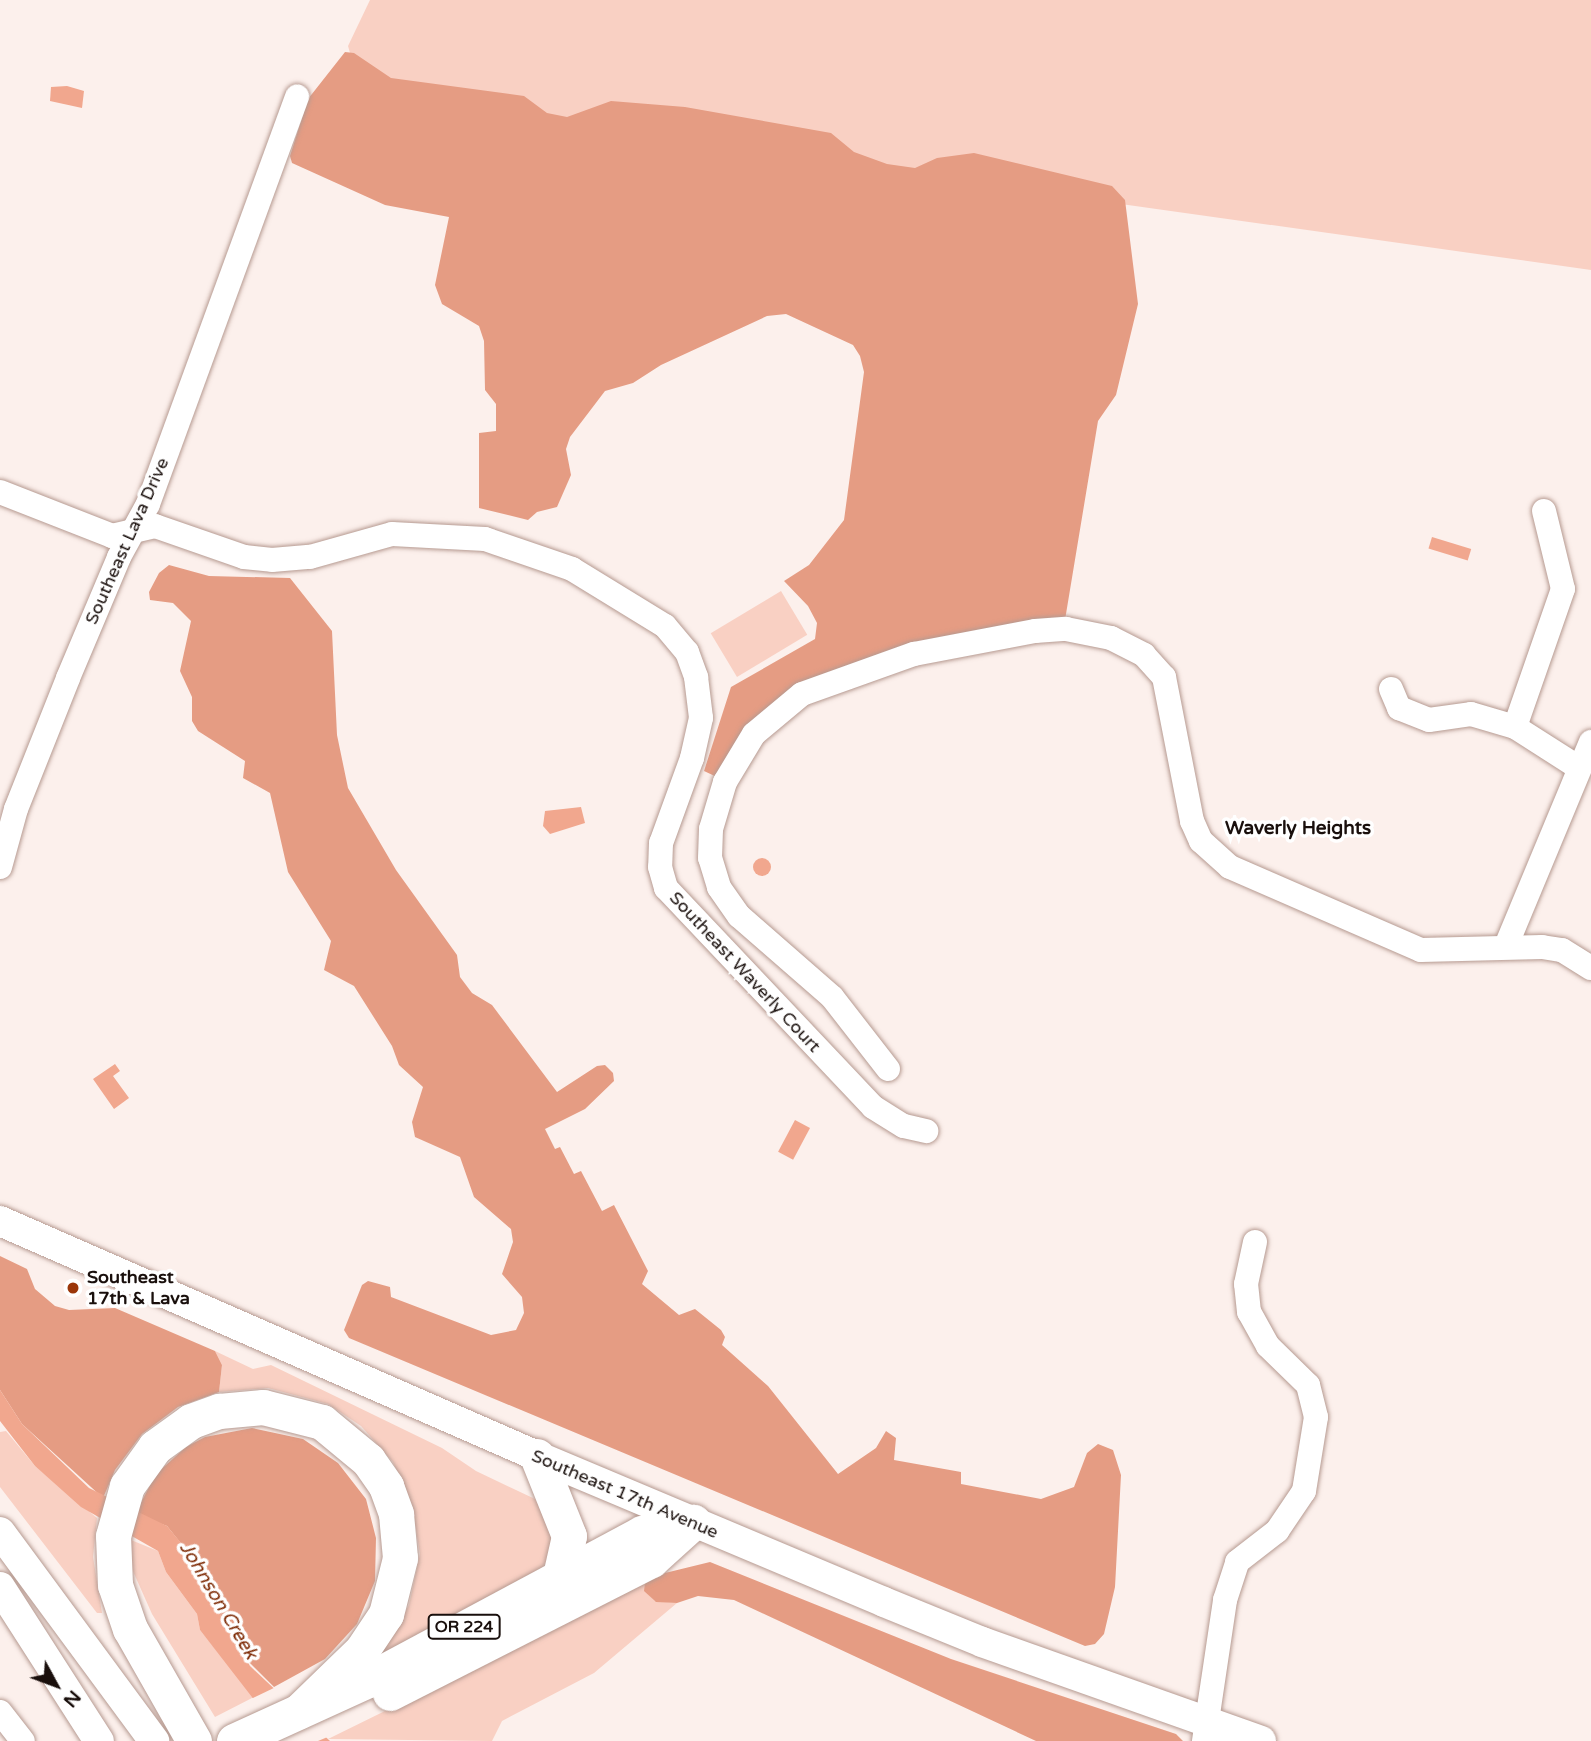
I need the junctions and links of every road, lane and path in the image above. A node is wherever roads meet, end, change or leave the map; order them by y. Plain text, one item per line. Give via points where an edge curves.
1 (296, 96) dead end
2 (0, 492) edge
3 (1544, 511) dead end
4 (131, 532) junction
5 (1391, 689) dead end
6 (1514, 727) junction
7 (1591, 742) edge
8 (1579, 768) junction
9 (0, 867) edge
10 (1506, 946) junction
11 (1591, 968) edge
12 (888, 1069) dead end
13 (926, 1132) dead end
14 (0, 1221) edge
15 (1255, 1242) dead end
16 (537, 1456) junction
17 (694, 1522) junction
18 (0, 1532) edge
19 (560, 1576) junction
20 (0, 1587) edge
21 (368, 1679) junction
22 (0, 1712) edge
23 (295, 1726) edge
24 (1204, 1732) edge
25 (23, 1741) edge
26 (99, 1741) edge
27 (154, 1741) edge
28 (194, 1741) edge
29 (234, 1741) edge
30 (1261, 1741) edge

1 - 4 street, Southeast Lava Drive via 148,504
2 - 4 street, Southeast Waverly Court via 113,536
3 - 6 street via 1563,589
4 - 9 street, Southeast Lava Drive via 16,809
4 - 13 street, Southeast Waverly Court via 155,526 244,557 272,560 310,557 392,534 485,539 572,569 665,626 687,652 701,718 692,758 661,843 660,867 667,888 873,1107 904,1126
5 - 6 street via 1399,708 1429,720 1471,714
6 - 8 street
7 - 8 street
8 - 10 street
10 - 11 street via 1562,950
10 - 12 street via 1421,950 1398,943 1214,856 1201,841 1187,803 1164,677 1131,647 1066,629 914,654 814,689 768,719 741,751 725,782 711,829 710,858 727,902 832,997
14 - 16 main road, Southeast 17th Avenue
15 - 24 street via 1246,1284 1249,1312 1268,1346 1308,1385 1316,1417 1304,1491 1278,1531 1237,1562 1225,1600
16 - 17 main road, Southeast 17th Avenue
16 - 19 highway via 569,1536
17 - 19 highway, OR 224 via 642,1533
17 - 21 highway, OR 224 via 651,1560
17 - 24 main road, Southeast 17th Avenue
18 - 27 main road
19 - 21 highway, OR 224
20 - 26 main road
21 - 23 highway
21 - 23 highway, OR 224
21 - 28 highway via 400,1558 391,1499 378,1472 358,1449 308,1416 248,1407 191,1421 146,1458 127,1486 115,1518 115,1585 140,1650
22 - 25 street
23 - 29 highway, OR 224
24 - 30 main road, Southeast 17th Avenue

